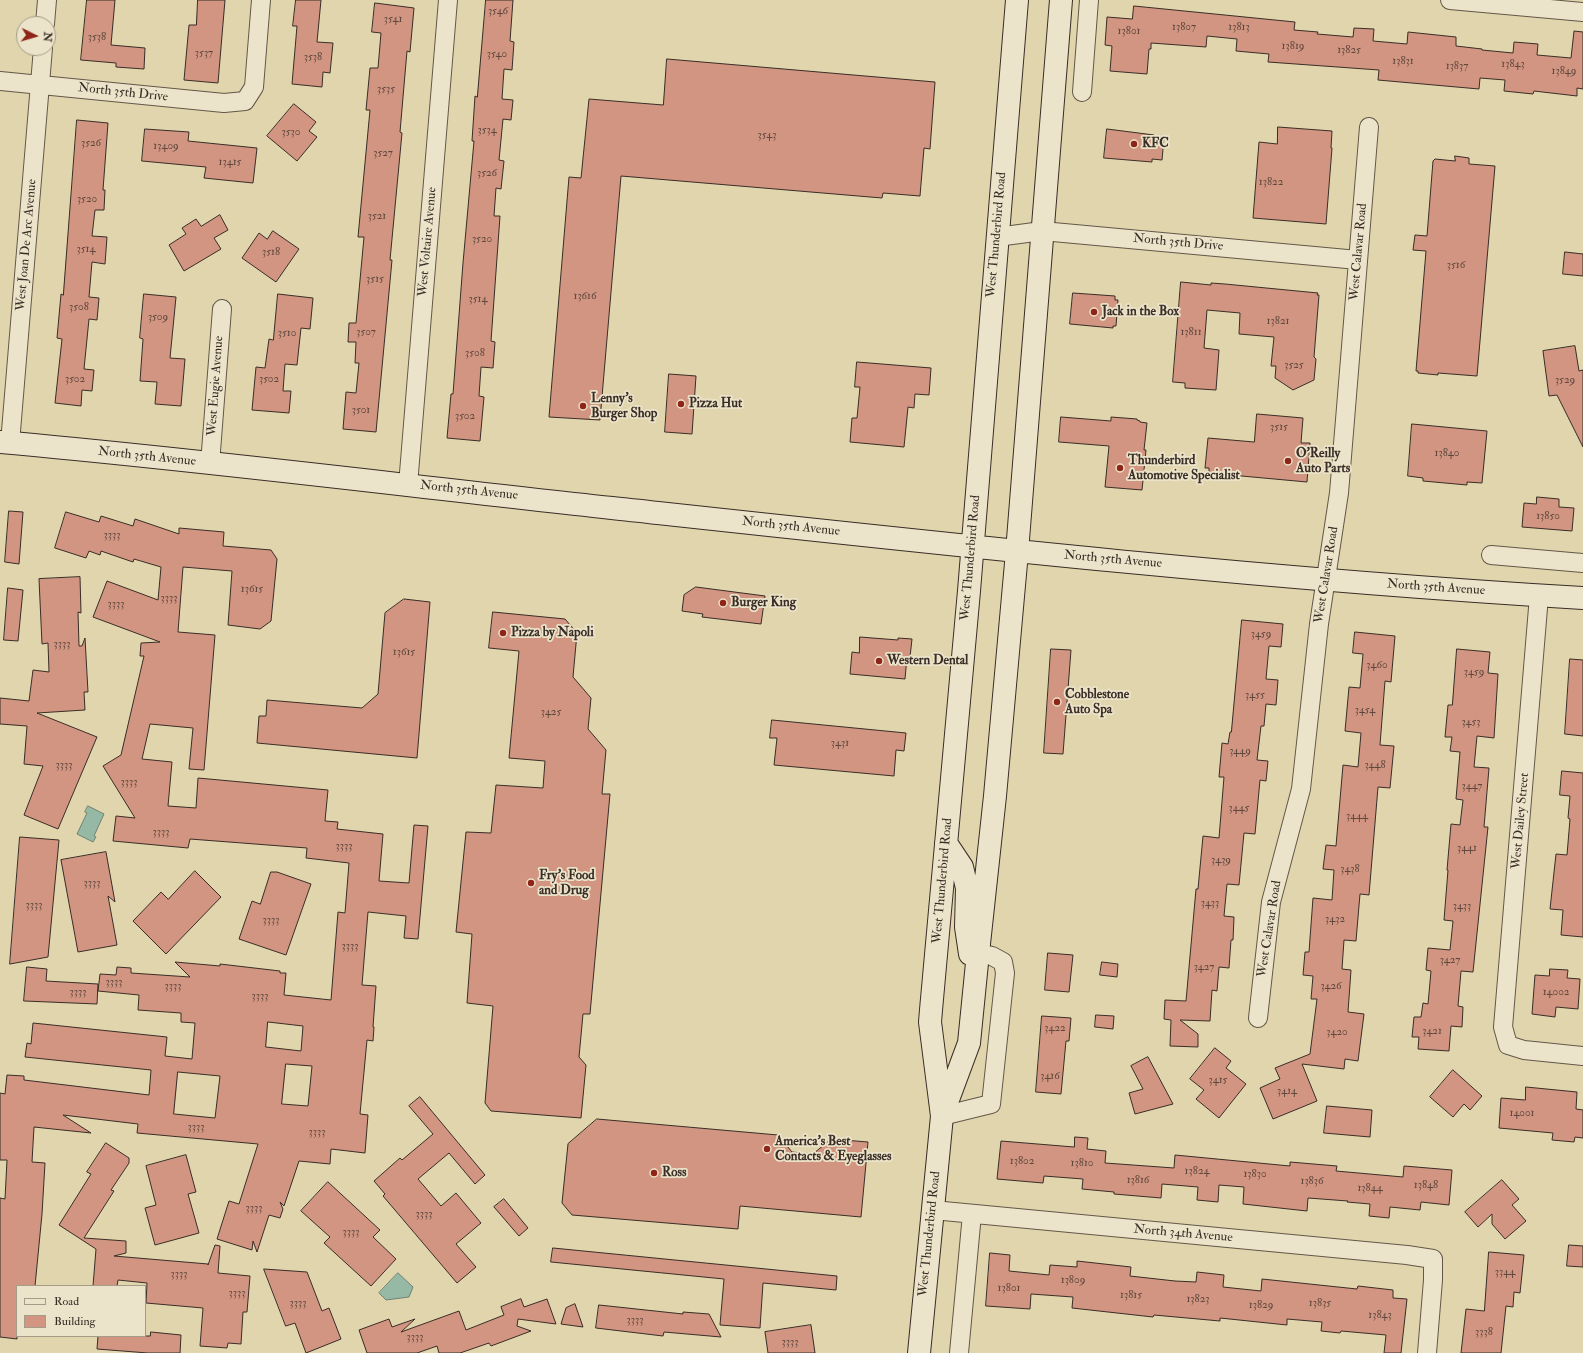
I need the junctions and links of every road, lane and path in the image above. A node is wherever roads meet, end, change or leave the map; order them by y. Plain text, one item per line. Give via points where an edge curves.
1 (47, 0) edge
2 (261, 0) edge
3 (448, 0) edge
4 (1017, 0) edge
5 (1061, 0) edge
6 (1089, 0) edge
7 (1450, 0) edge
8 (1583, 12) edge
9 (46, 16) edge
10 (42, 56) edge
11 (0, 81) edge
12 (40, 85) junction
13 (1082, 92) dead end
14 (1369, 127) dead end
15 (1042, 230) junction
16 (997, 237) junction
17 (1358, 260) junction
18 (222, 309) dead end
19 (5, 442) edge
20 (210, 464) junction
21 (408, 484) junction
22 (972, 548) junction
23 (1017, 552) junction
24 (1491, 555) dead end
25 (1583, 563) edge
26 (1327, 579) junction
27 (1539, 596) junction
28 (1583, 598) edge
29 (946, 843) junction
30 (978, 953) junction
31 (974, 984) junction
32 (1258, 1018) dead end
33 (1583, 1056) edge
34 (942, 1116) junction
35 (933, 1210) junction
36 (972, 1214) junction
37 (919, 1353) edge
38 (959, 1353) edge
39 (1427, 1353) edge

1 - 9 street
2 - 12 street, North 35th Drive via 254,86 245,101 224,103
3 - 21 street, West Voltaire Avenue
4 - 16 main road, West Thunderbird Road
5 - 15 main road, West Thunderbird Road
6 - 13 street
7 - 8 street
10 - 12 street, West Joan De Arc Avenue
11 - 12 street, North 35th Drive
12 - 19 street, West Joan De Arc Avenue
14 - 17 street, West Calavar Road
15 - 16 street, North 35th Drive
15 - 17 street, North 35th Drive
15 - 23 main road, West Thunderbird Road
16 - 22 main road, West Thunderbird Road
17 - 26 street, West Calavar Road via 1339,493
18 - 20 street, West Eugie Avenue
19 - 20 main road, North 35th Avenue
20 - 21 main road, North 35th Avenue
21 - 22 main road, North 35th Avenue
22 - 23 main road, North 35th Avenue
22 - 29 main road, West Thunderbird Road
23 - 26 main road, North 35th Avenue
23 - 30 main road, West Thunderbird Road
24 - 25 street
26 - 27 main road, North 35th Avenue
26 - 32 street, West Calavar Road via 1319,624 1301,788 1272,902
27 - 28 main road, North 35th Avenue
27 - 33 street, West Dailey Street via 1503,1027 1508,1045 1524,1050
29 - 31 main road via 962,867 967,888 966,927
29 - 34 main road, West Thunderbird Road via 930,1022
30 - 31 main road, West Thunderbird Road
30 - 34 street via 1003,962 1005,973 991,1104
31 - 34 main road, West Thunderbird Road via 968,1043
34 - 35 main road, West Thunderbird Road
35 - 36 street, North 34th Avenue
35 - 37 main road, West Thunderbird Road
36 - 38 street
36 - 39 street, North 34th Avenue via 1399,1254 1433,1260

